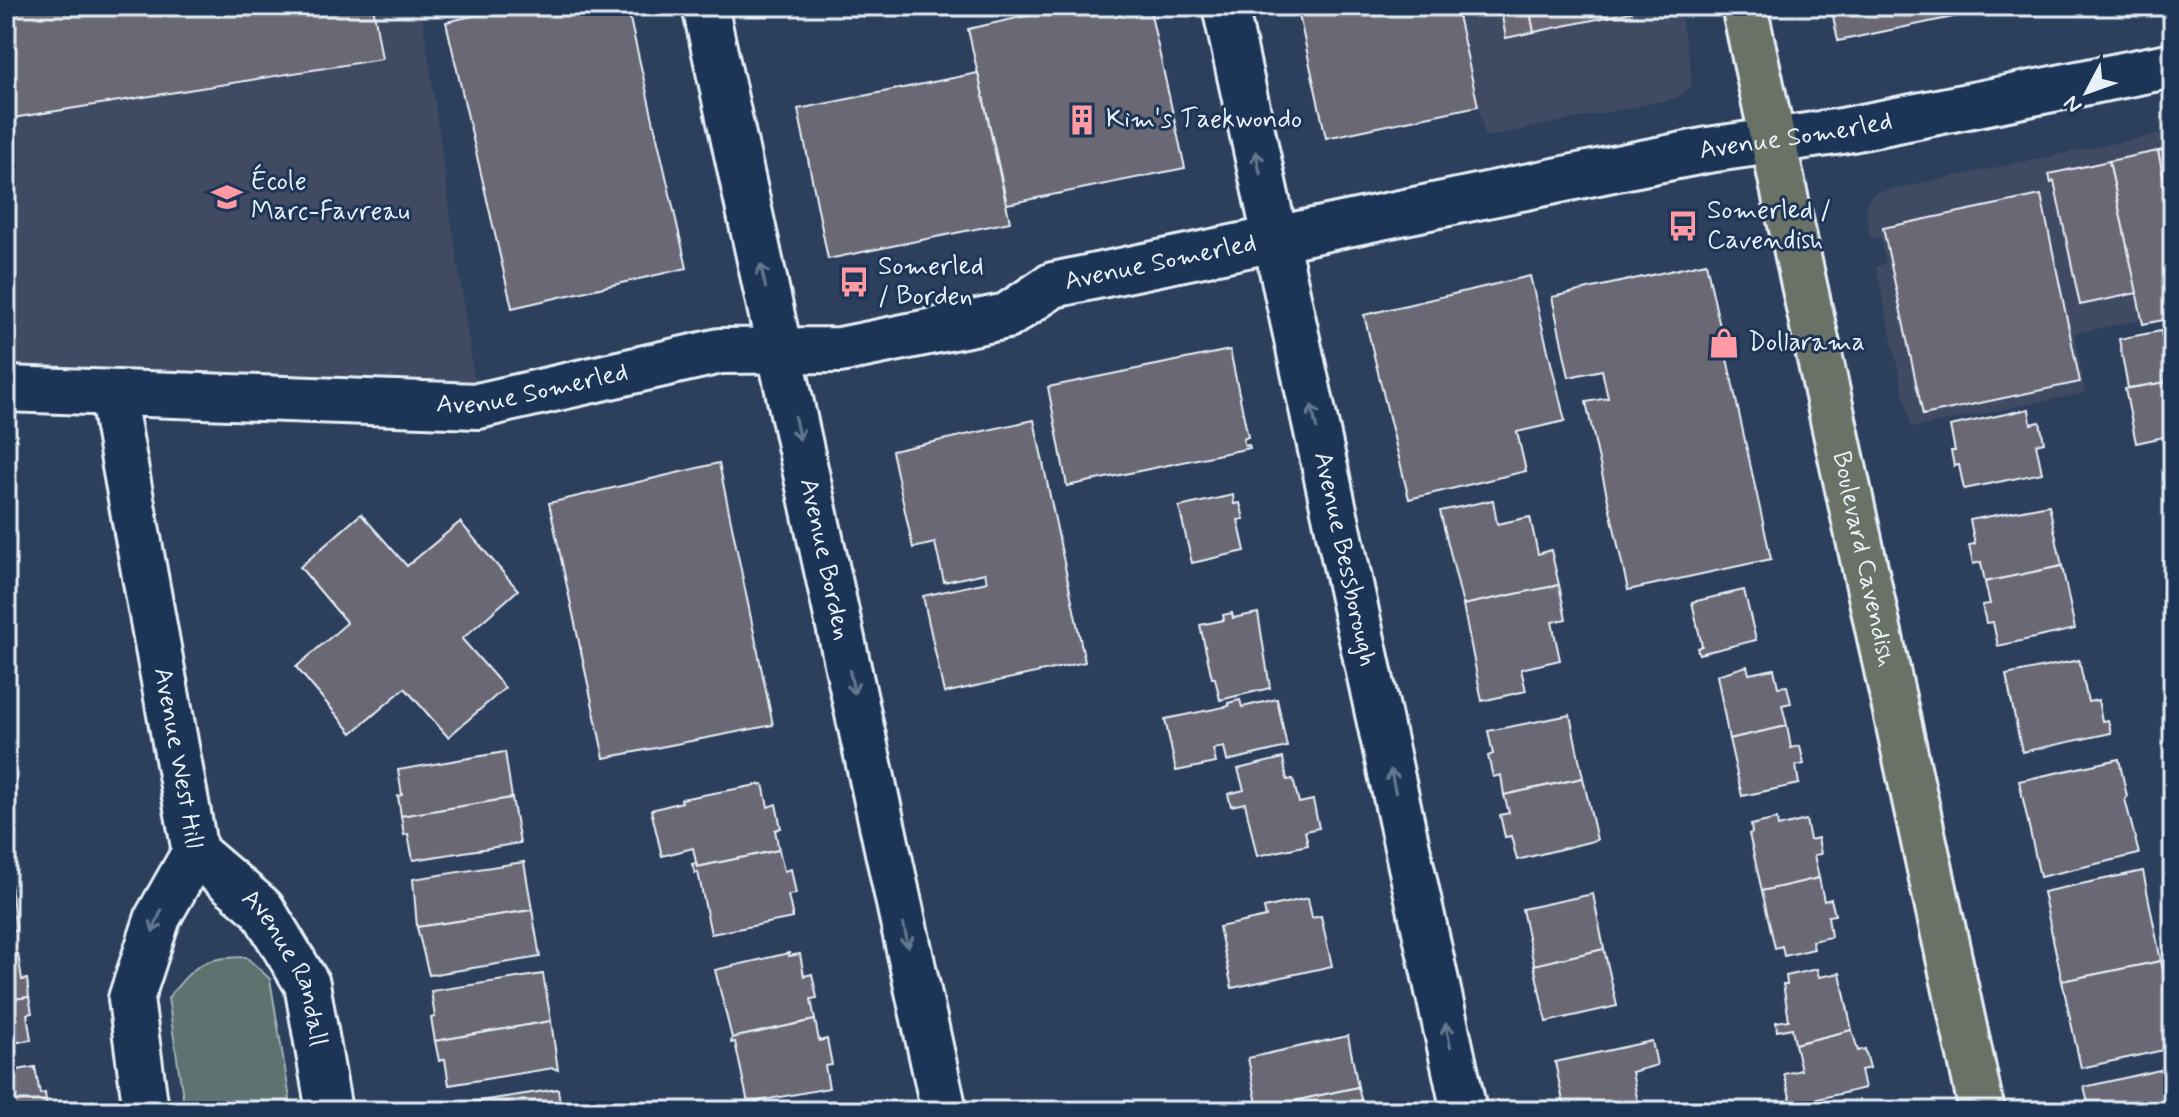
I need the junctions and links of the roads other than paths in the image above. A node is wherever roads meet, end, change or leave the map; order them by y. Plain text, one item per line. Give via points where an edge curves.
1 (705, 6) edge
2 (1225, 6) edge
3 (1744, 6) edge
4 (2173, 65) edge
5 (1775, 141) junction
6 (1275, 239) junction
7 (781, 352) junction
8 (6, 389) edge
9 (112, 394) junction
10 (195, 852) junction
11 (146, 1111) edge
12 (329, 1111) edge
13 (944, 1111) edge
14 (1464, 1111) edge
15 (1982, 1111) edge

7 -> 1 street, Avenue Borden
6 -> 2 street, Avenue Bessborough
3 - 5 main road, Boulevard Cavendish
4 - 5 street, Avenue Somerled
5 - 6 street, Avenue Somerled via 1658,159
5 - 15 main road, Boulevard Cavendish
6 - 7 street, Avenue Somerled via 1053,285 1007,316 840,350
14 -> 6 street, Avenue Bessborough
7 - 9 street, Avenue Somerled via 720,351 478,406
7 -> 13 street, Avenue Borden
8 - 9 street, Avenue Somerled
9 - 10 street, Avenue West Hill
10 -> 11 street, Avenue West Hill via 158,917 131,999
10 - 12 street, Avenue Randall via 262,909 307,984

